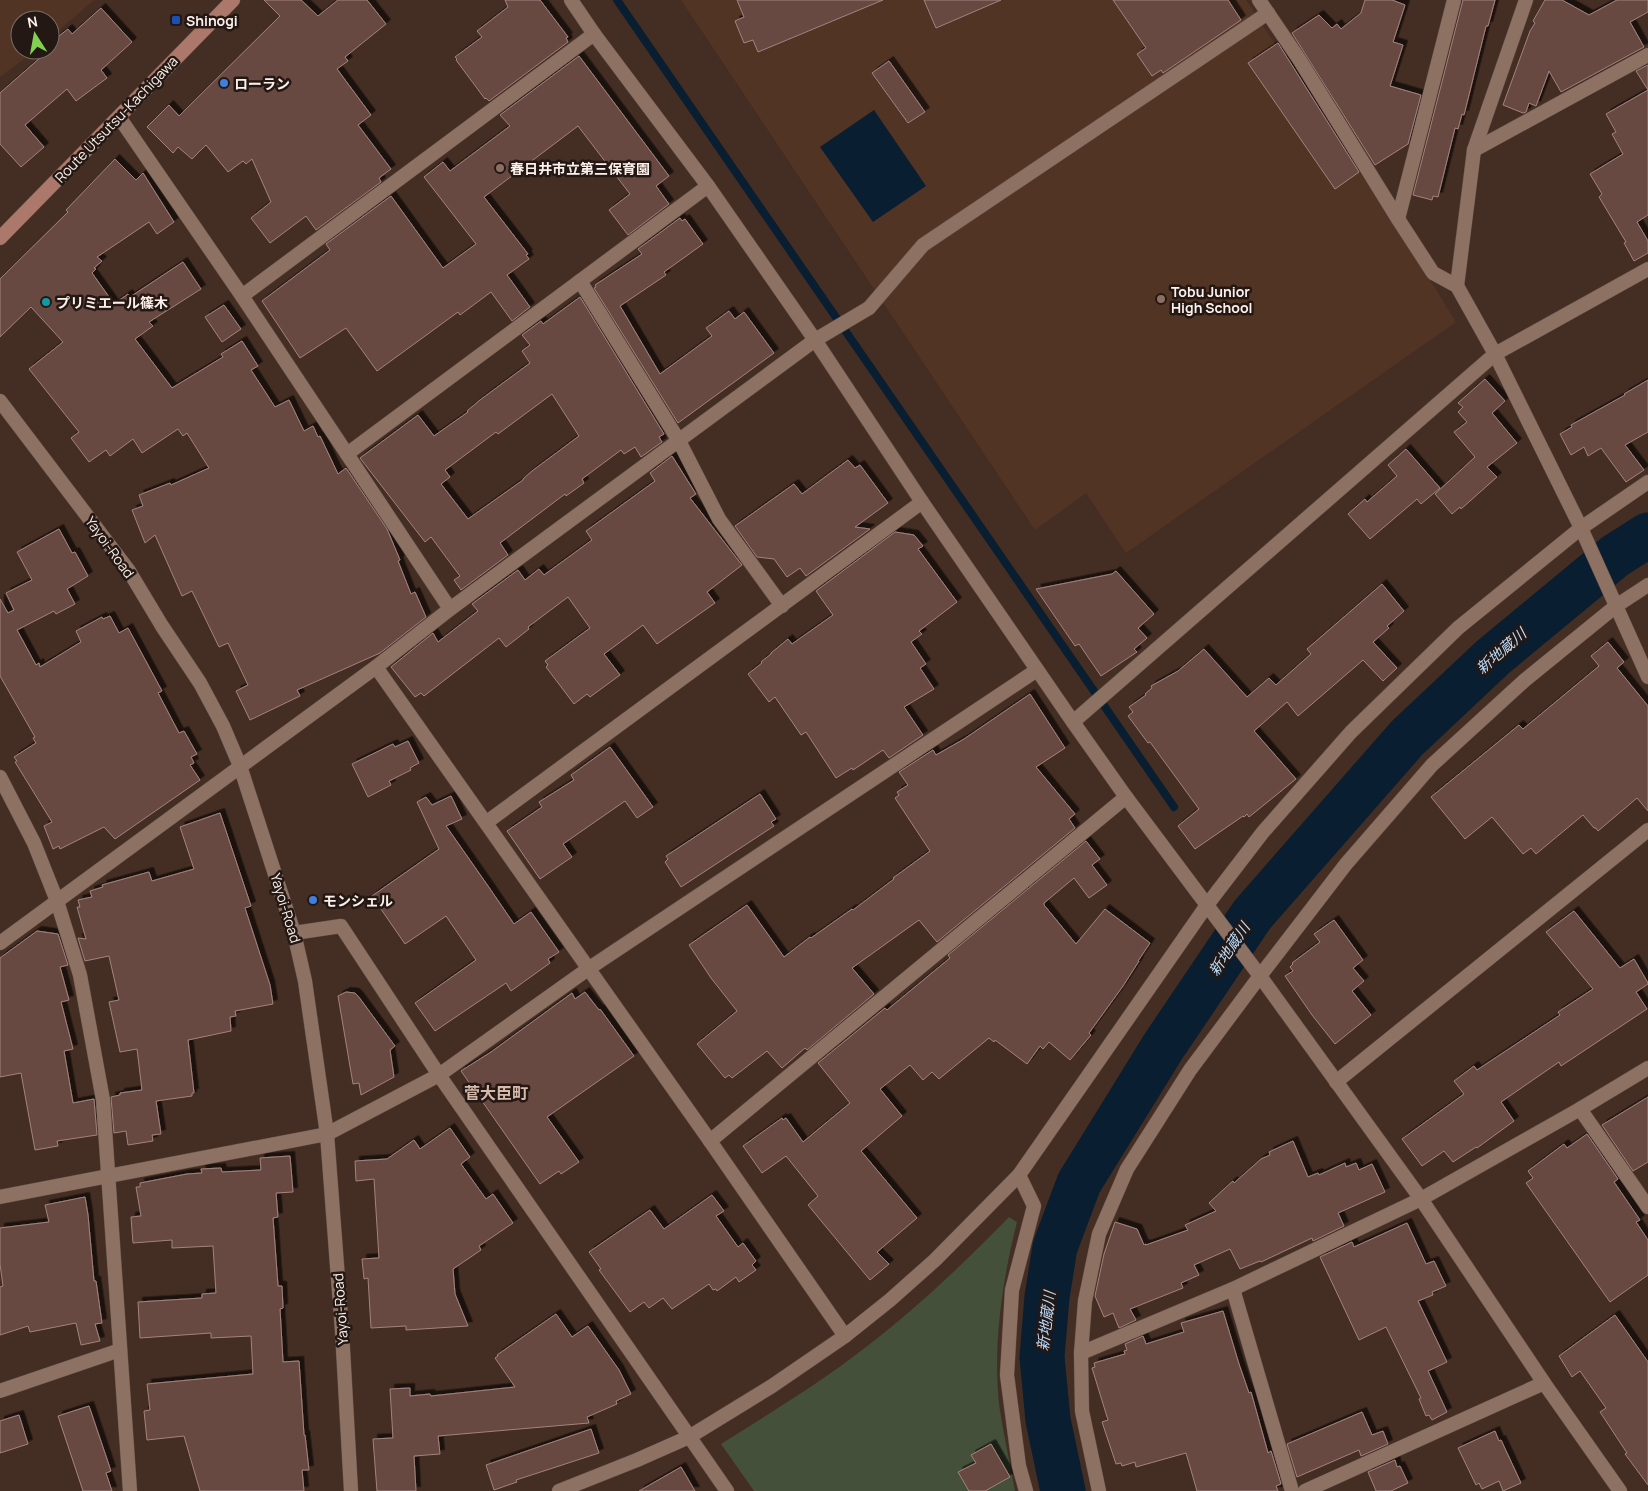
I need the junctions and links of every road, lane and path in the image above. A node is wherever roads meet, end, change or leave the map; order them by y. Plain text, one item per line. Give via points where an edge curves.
1 (233, 0) edge
2 (571, 0) edge
3 (1260, 0) edge
4 (1454, 0) edge
5 (1526, 0) edge
6 (1268, 13) junction
7 (594, 34) junction
8 (1648, 54) edge
9 (119, 117) junction
10 (1474, 150) junction
11 (708, 186) junction
12 (1398, 219) junction
13 (0, 238) edge
14 (1648, 269) edge
15 (580, 281) junction
16 (1457, 286) junction
17 (242, 296) junction
18 (815, 340) junction
19 (1495, 354) junction
20 (0, 401) edge
21 (679, 441) junction
22 (347, 454) junction
23 (1648, 482) edge
24 (922, 502) junction
25 (1580, 528) junction
26 (1648, 585) edge
27 (782, 606) junction
28 (1616, 606) junction
29 (450, 609) junction
30 (376, 667) junction
31 (1037, 670) junction
32 (1648, 677) edge
33 (1073, 722) junction
34 (240, 766) junction
35 (0, 777) edge
36 (1126, 796) junction
37 (487, 822) junction
38 (1648, 830) edge
39 (57, 901) junction
40 (1207, 905) junction
41 (294, 933) junction
42 (0, 943) edge
43 (588, 969) junction
44 (1260, 976) junction
45 (1648, 1068) edge
46 (439, 1075) junction
47 (1336, 1082) junction
48 (1580, 1109) junction
49 (327, 1134) junction
50 (710, 1141) junction
51 (1019, 1175) junction
52 (108, 1177) junction
53 (0, 1197) edge
54 (1421, 1199) junction
55 (1648, 1207) edge
56 (1233, 1288) junction
57 (845, 1336) junction
58 (120, 1350) junction
59 (1081, 1353) junction
60 (1544, 1383) junction
61 (0, 1391) edge
62 (689, 1437) junction
63 (130, 1491) edge
64 (351, 1491) edge
65 (559, 1491) edge
66 (727, 1491) edge
67 (1026, 1491) edge
68 (1099, 1491) edge
69 (1292, 1491) edge
70 (1306, 1491) edge
71 (1620, 1491) edge

1 - 9 main road, Route Utsutsu-Kachigawa
2 - 7 street
3 - 6 street
4 - 12 street
5 - 10 street
6 - 12 street
6 - 18 street via 923,245 869,308
7 - 11 street
7 - 17 street
8 - 10 street
9 - 13 main road, Route Utsutsu-Kachigawa
9 - 17 street
10 - 16 street
11 - 15 street
11 - 18 street
12 - 16 street via 1433,273
14 - 19 street
15 - 21 street
15 - 22 street
16 - 19 street
17 - 22 street
18 - 21 street
18 - 24 street
19 - 25 street
19 - 33 street
20 - 34 street, Yayoi-Road via 129,571 200,682
21 - 27 street via 719,519
21 - 29 street
22 - 29 street
23 - 25 street
24 - 27 street
24 - 31 street
25 - 28 street
25 - 40 street via 1458,628 1351,732 1263,832
26 - 28 street
27 - 37 street
28 - 32 street
28 - 44 street via 1525,680 1432,766 1346,864
29 - 30 street
30 - 34 street
30 - 37 street
31 - 33 street
31 - 43 street
33 - 36 street
34 - 39 street
34 - 41 street, Yayoi-Road
35 - 39 street via 34,843
36 - 40 street
36 - 50 street
37 - 43 street
38 - 47 street
39 - 42 street
39 - 52 street via 80,974 103,1100
40 - 44 street
40 - 51 street
41 - 46 street via 340,926
41 - 49 street, Yayoi-Road via 305,981
43 - 46 street
43 - 50 street
44 - 47 street
44 - 59 street via 1190,1070 1127,1169 1099,1234 1085,1301
45 - 48 street
46 - 49 street
46 - 62 street
47 - 54 street
48 - 54 street
48 - 55 street
49 - 52 street
49 - 64 street, Yayoi-Road
50 - 57 street
51 - 57 street via 935,1260
51 - 67 street via 1034,1206 1012,1290 1006,1375 1019,1466
52 - 53 street
52 - 58 street
54 - 56 street
54 - 60 street
56 - 59 street
56 - 69 street
57 - 62 street
58 - 61 street
58 - 63 street
59 - 68 street via 1082,1411
60 - 70 street
60 - 71 street
62 - 65 street
62 - 66 street

